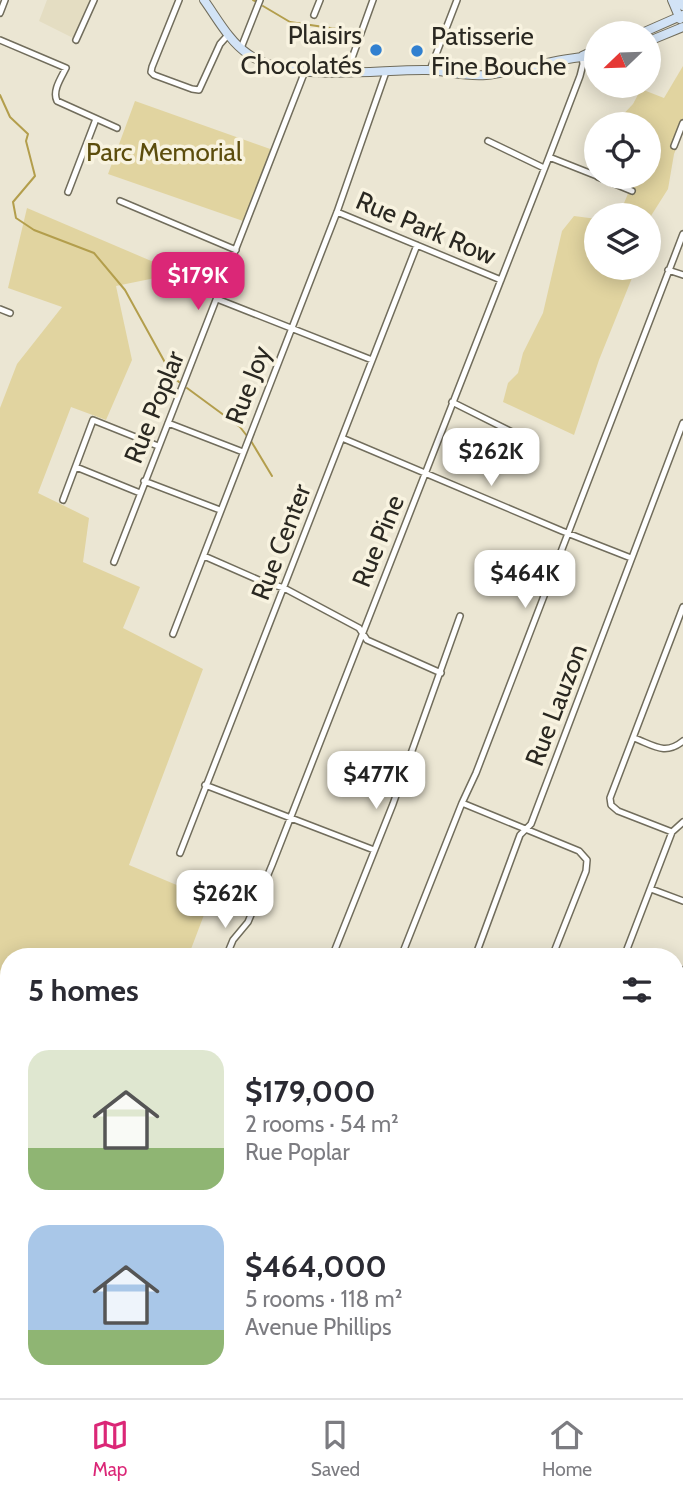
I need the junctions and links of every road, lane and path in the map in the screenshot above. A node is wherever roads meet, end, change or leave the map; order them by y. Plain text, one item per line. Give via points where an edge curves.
1 (5, 0) edge
2 (94, 0) edge
3 (180, 0) edge
4 (205, 0) edge
5 (260, 0) edge
6 (320, 0) edge
7 (373, 0) edge
8 (457, 0) edge
9 (672, 0) edge
10 (680, 0) edge
11 (683, 6) edge
12 (0, 13) edge
13 (314, 15) dead end
14 (682, 21) edge
15 (662, 27) edge
16 (662, 33) edge
17 (228, 35) junction
18 (0, 40) edge
19 (76, 40) dead end
20 (240, 48) junction
21 (582, 56) joint
22 (430, 70) junction
23 (306, 71) junction
24 (347, 72) junction
25 (386, 72) junction
26 (96, 119) junction
27 (683, 123) edge
28 (117, 128) dead end
29 (488, 141) dead end
30 (674, 146) dead end
31 (549, 157) junction
32 (544, 168) junction
33 (584, 171) edge
34 (627, 189) edge
35 (632, 191) dead end
36 (68, 192) dead end
37 (120, 201) dead end
38 (337, 212) junction
39 (683, 234) edge
40 (417, 245) junction
41 (236, 250) junction
42 (668, 270) junction
43 (683, 275) edge
44 (500, 280) junction
45 (217, 299) junction
46 (0, 309) edge
47 (10, 313) dead end
48 (291, 328) junction
49 (372, 360) junction
50 (453, 402) junction
51 (168, 423) junction
52 (683, 423) edge
53 (342, 438) junction
54 (526, 439) dead end
55 (158, 446) junction
56 (243, 452) junction
57 (76, 467) junction
58 (425, 474) junction
59 (145, 481) junction
60 (140, 493) junction
61 (63, 500) dead end
62 (220, 510) junction
63 (568, 534) junction
64 (204, 556) junction
65 (631, 558) junction
66 (114, 562) dead end
67 (284, 588) junction
68 (683, 607) edge
69 (460, 616) dead end
70 (173, 634) dead end
71 (362, 634) junction
72 (441, 673) junction
73 (634, 738) junction
74 (683, 741) edge
75 (205, 785) junction
76 (462, 803) junction
77 (290, 817) junction
78 (683, 822) edge
79 (525, 829) junction
80 (672, 832) junction
81 (374, 850) junction
82 (180, 853) dead end
83 (651, 889) junction
84 (683, 901) edge
85 (230, 948) edge
86 (336, 948) edge
87 (405, 948) edge
88 (478, 948) edge
89 (556, 948) edge
90 (628, 948) edge

1 - 12 street
2 - 19 street
3 - 17 street via 152,67 153,75 199,90
4 - 17 street
5 - 20 street
6 - 13 street
7 - 24 street
8 - 22 street
9 - 14 street
10 - 11 street
14 - 15 street
14 - 16 street
17 - 20 street
18 - 26 street via 66,68 55,90 57,102
20 - 23 street via 257,59
21 - 22 street via 489,75
21 - 31 street, Rue Pine via 582,70
22 - 25 street
23 - 24 street
23 - 41 street, Rue Poplar
24 - 25 street
25 - 38 street, Rue Joy
26 - 28 street
26 - 36 street
27 - 30 street
29 - 32 street
31 - 32 street, Rue Pine
31 - 33 street
32 - 44 street, Rue Pine
34 - 35 street
37 - 41 street
38 - 40 street, Rue Park Row
38 - 48 street, Rue Joy
39 - 42 street
40 - 44 street, Rue Park Row
40 - 49 street, Rue Center
41 - 45 street, Rue Poplar
42 - 43 street
42 - 63 street
44 - 50 street, Rue Pine
45 - 48 street
45 - 51 street, Rue Poplar
46 - 47 street
48 - 49 street
48 - 56 street, Rue Joy
49 - 53 street, Rue Center
50 - 54 street
50 - 58 street, Rue Pine
51 - 55 street, Rue Poplar
51 - 56 street
52 - 65 street, Rue Lauzon
53 - 58 street
53 - 67 street, Rue Center
55 - 57 street via 93,420
55 - 59 street, Rue Poplar
56 - 62 street, Rue Joy
57 - 60 street
57 - 61 street
58 - 63 street
58 - 71 street, Rue Pine
59 - 60 street, Rue Poplar
59 - 62 street
60 - 66 street, Rue Poplar
62 - 64 street, Rue Joy
63 - 65 street
63 - 76 street
64 - 67 street
64 - 70 street, Rue Joy
65 - 79 street, Rue Lauzon via 531,824
67 - 71 street via 359,628
67 - 75 street, Rue Center
68 - 73 street
69 - 72 street
71 - 72 street
71 - 77 street, Rue Pine
72 - 81 street
73 - 74 street via 664,750
73 - 80 street via 611,805
75 - 77 street
75 - 82 street, Rue Center
76 - 79 street
76 - 87 street
77 - 81 street
77 - 85 street, Rue Pine via 252,915
78 - 80 street
79 - 88 street, Rue Lauzon
79 - 89 street via 579,851 587,860
80 - 83 street
81 - 86 street
83 - 84 street
83 - 90 street

